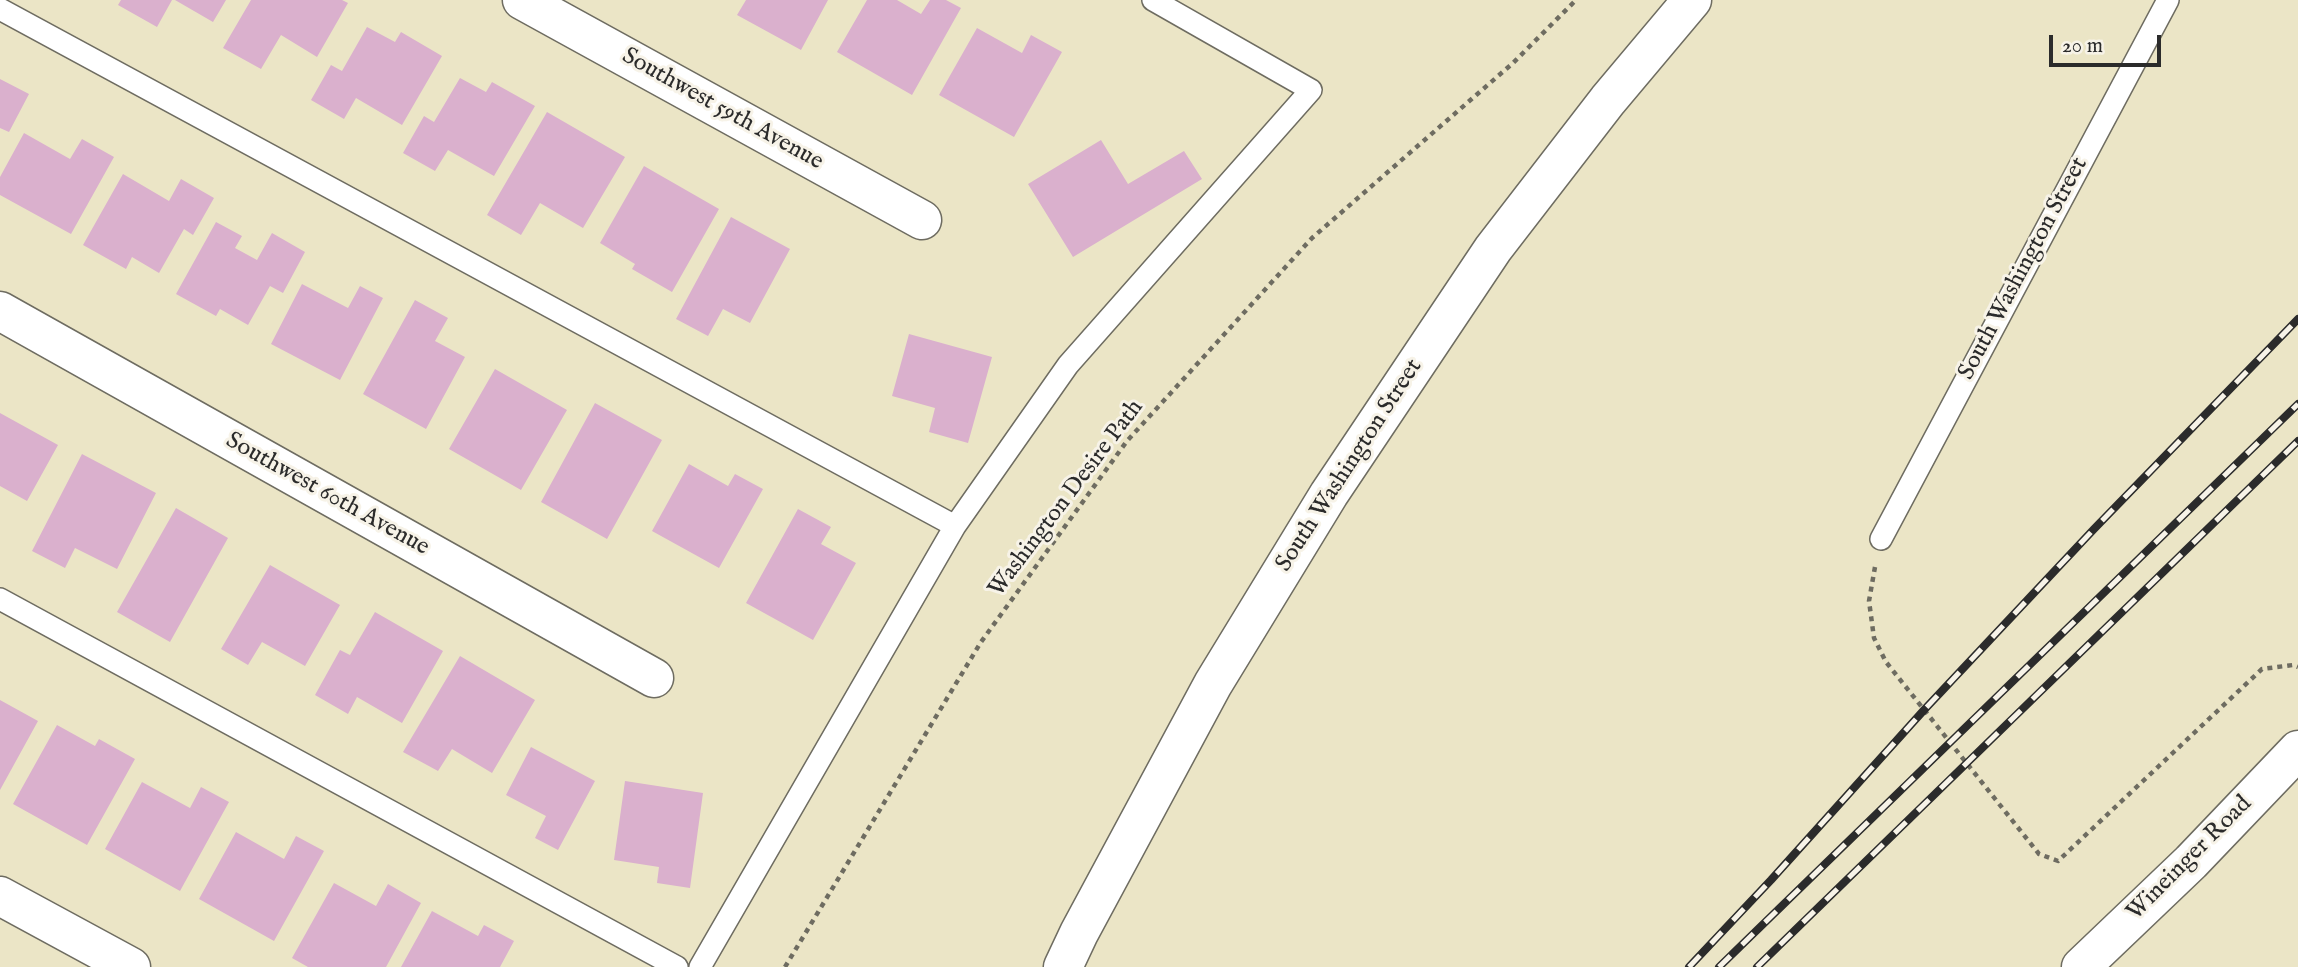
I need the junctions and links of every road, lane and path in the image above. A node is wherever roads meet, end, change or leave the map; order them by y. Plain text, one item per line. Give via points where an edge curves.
1 (522, 0) edge
2 (1153, 0) edge
3 (1576, 0) edge
4 (1692, 0) edge
5 (2168, 0) edge
6 (0, 9) edge
7 (922, 220) dead end
8 (0, 311) edge
9 (955, 526) junction
10 (1881, 539) joint
11 (0, 599) edge
12 (2298, 667) edge
13 (654, 678) dead end
14 (2298, 750) edge
15 (0, 896) edge
16 (131, 967) edge
17 (677, 967) edge
18 (700, 967) edge
19 (785, 967) edge
20 (1063, 967) edge
21 (2081, 967) edge

1 - 7 street, Southwest 59th Avenue
2 - 9 lane via 1311,90 1068,365
3 - 19 path, Washington Desire Path via 1513,62 1312,238 1127,441 981,642
4 - 20 street, South Washington Street via 1493,249 1329,494 1213,684
5 - 10 lane, South Washington Street
6 - 9 lane
8 - 13 street, Southwest 60th Avenue
9 - 18 lane
10 - 12 path via 1869,601 1874,638 1886,663 2039,854 2058,861 2262,669
11 - 17 lane
14 - 21 street, Wineinger Road via 2191,862
15 - 16 street

